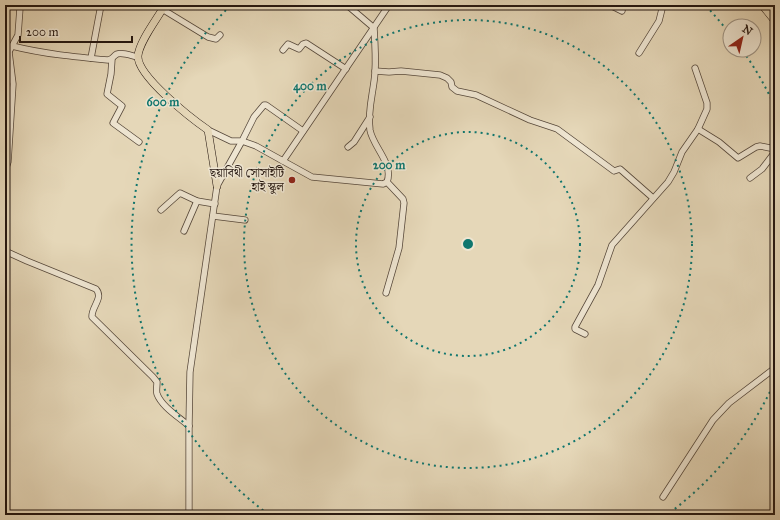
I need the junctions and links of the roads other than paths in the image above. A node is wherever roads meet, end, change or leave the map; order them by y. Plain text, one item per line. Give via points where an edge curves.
1 (21, 5) edge
2 (101, 5) edge
3 (347, 5) edge
4 (389, 5) edge
5 (610, 5) edge
6 (663, 5) edge
7 (762, 5) edge
8 (163, 7) edge
9 (622, 11) dead end
10 (775, 21) edge
11 (374, 28) junction
12 (220, 35) dead end
13 (12, 46) junction
14 (283, 50) dead end
15 (9, 52) junction
16 (640, 53) dead end
17 (138, 57) junction
18 (91, 58) junction
19 (5, 59) edge
20 (112, 59) junction
21 (695, 68) dead end
22 (346, 69) junction
23 (375, 71) junction
24 (370, 116) junction
25 (698, 129) junction
26 (208, 130) junction
27 (304, 131) junction
28 (242, 141) junction
29 (139, 142) dead end
30 (348, 147) dead end
31 (775, 149) edge
32 (775, 152) edge
33 (283, 161) junction
34 (5, 171) edge
35 (750, 178) dead end
36 (388, 182) junction
37 (217, 186) junction
38 (653, 198) junction
39 (197, 201) junction
40 (215, 204) junction
41 (161, 210) dead end
42 (213, 216) junction
43 (245, 220) dead end
44 (184, 231) dead end
45 (5, 251) edge
46 (386, 293) dead end
47 (585, 334) dead end
48 (775, 368) edge
49 (189, 426) junction
50 (663, 497) dead end
51 (189, 515) edge

1 - 13 street via 18,35
2 - 18 street
3 - 11 street
4 - 11 street
5 - 9 street
6 - 16 street via 659,21
7 - 10 main road
8 - 12 street via 208,37 216,39
8 - 17 main road via 140,47
11 - 22 street
11 - 23 street
13 - 15 street
13 - 18 street via 36,52
14 - 22 street via 288,44 299,49 306,43
15 - 19 street
15 - 34 street via 13,84 8,162
17 - 20 street via 118,54
17 - 26 main road via 144,74 183,112
18 - 20 street
20 - 29 street via 107,94 122,106 113,123
21 - 25 street via 707,103
22 - 27 street
23 - 24 street
23 - 38 street via 440,75 447,78 457,91 476,95 530,120 557,128 611,170 620,170
24 - 30 street
24 - 36 street via 370,132 386,165
25 - 31 street via 738,158 760,146
25 - 38 street via 682,152 668,182
26 - 28 street via 231,141
26 - 37 main road
27 - 28 street via 264,105 254,117
27 - 33 street
28 - 33 street
28 - 37 street
32 - 35 street via 762,169
33 - 36 street via 312,177 383,184
36 - 46 street via 403,199 404,204 399,248
37 - 40 street
38 - 47 street via 612,245 598,285 575,327
39 - 40 street
39 - 41 street via 180,193
39 - 44 street
40 - 42 street
42 - 43 street
42 - 49 street via 190,372
45 - 49 street via 96,289 99,295 92,317 153,377 157,382 158,397
48 - 50 street via 729,403 713,420
49 - 51 street

